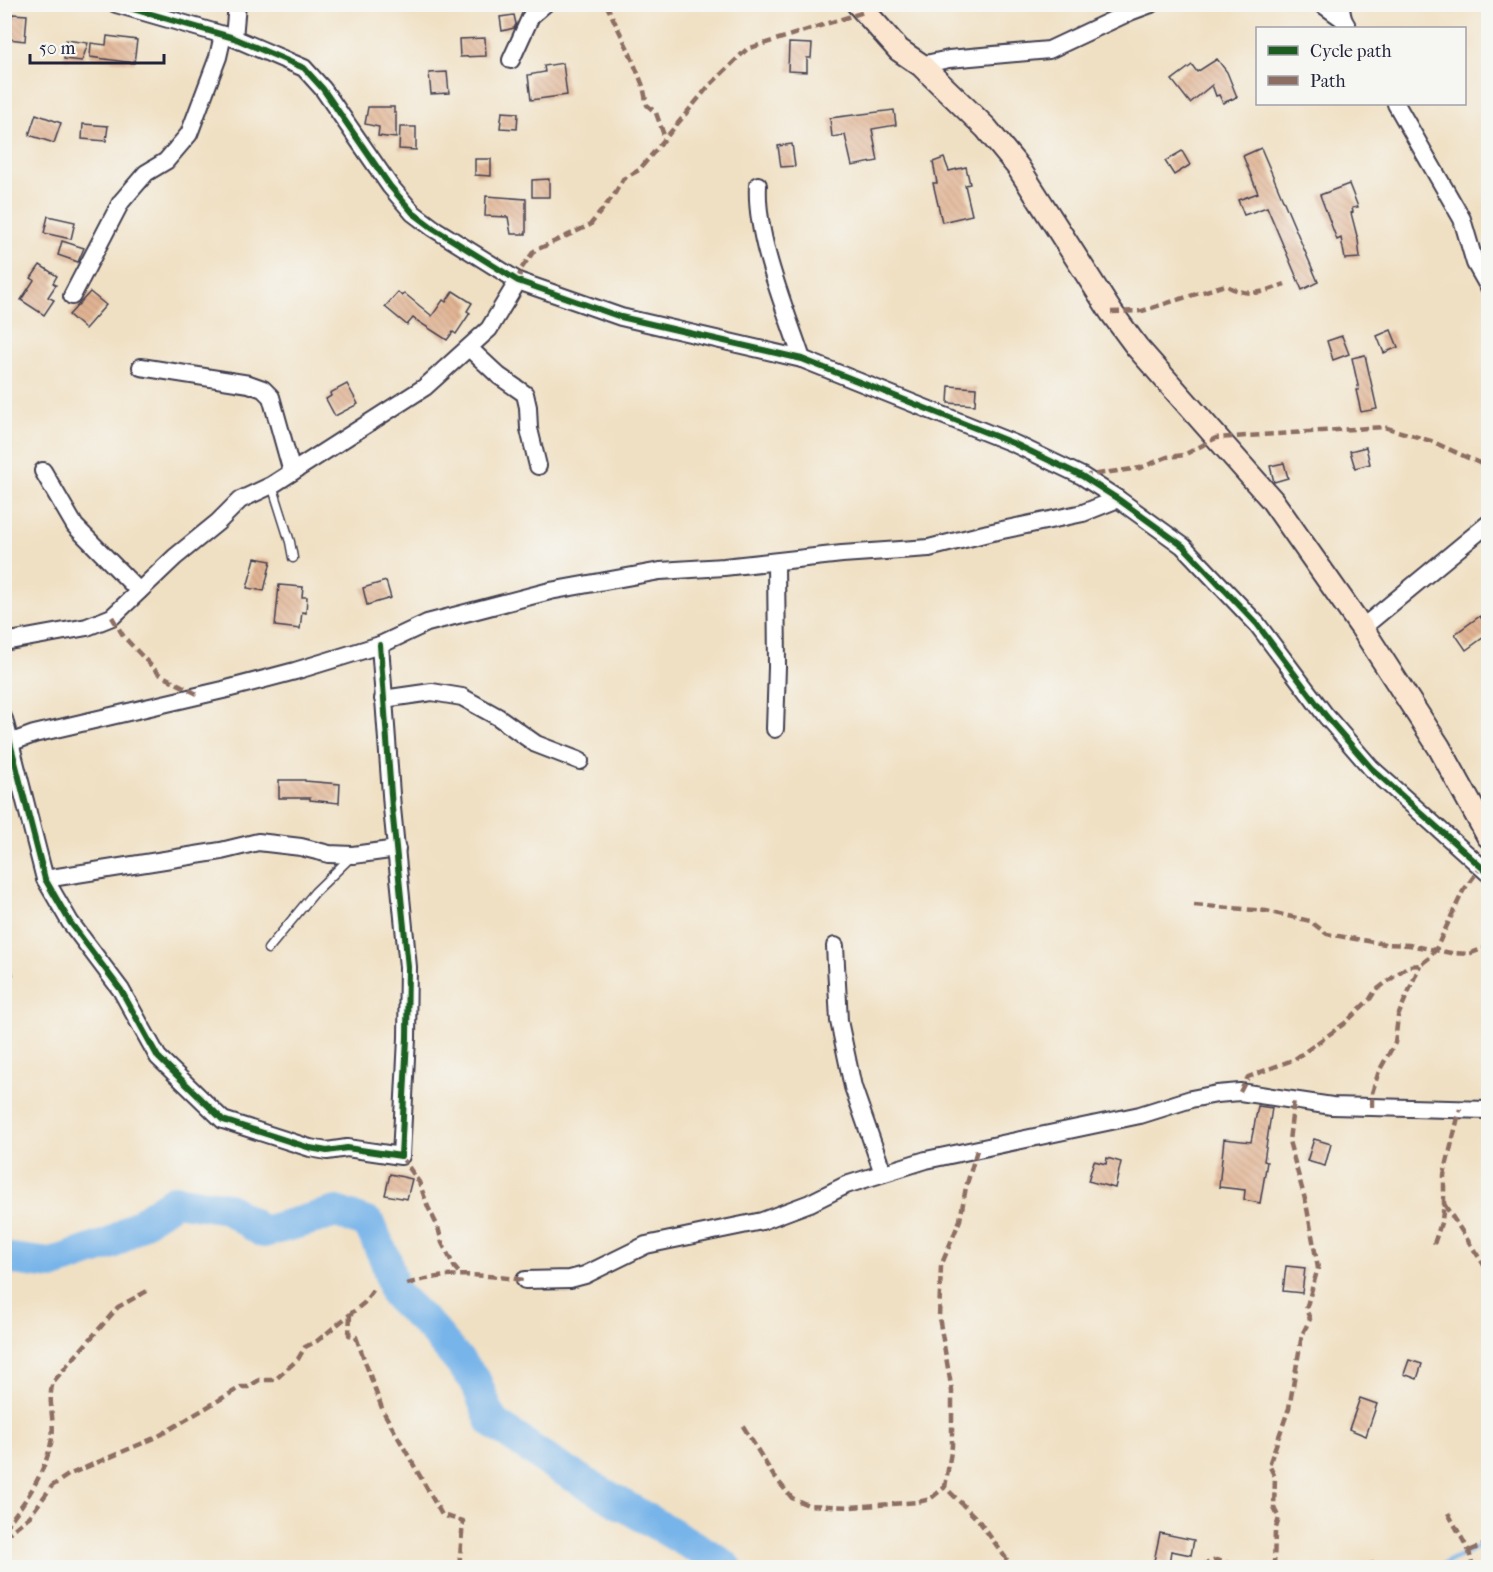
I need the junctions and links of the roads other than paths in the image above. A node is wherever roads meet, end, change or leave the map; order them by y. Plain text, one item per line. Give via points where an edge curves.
1 (116, 4) edge
2 (237, 4) edge
3 (545, 4) edge
4 (858, 4) edge
5 (1151, 4) edge
6 (1322, 4) edge
7 (1344, 17) edge
8 (228, 36) junction
9 (511, 60) dead end
10 (921, 65) junction
11 (1397, 105) edge
12 (758, 185) dead end
13 (518, 282) junction
14 (1488, 286) edge
15 (72, 296) dead end
16 (469, 348) junction
17 (802, 359) junction
18 (141, 367) dead end
19 (538, 466) dead end
20 (43, 471) dead end
21 (292, 472) junction
22 (272, 485) junction
23 (1118, 498) junction
24 (1488, 524) edge
25 (293, 558) dead end
26 (776, 562) junction
27 (139, 591) junction
28 (1362, 628) junction
29 (4, 642) edge
30 (380, 645) junction
31 (383, 699) junction
32 (4, 719) edge
33 (775, 729) dead end
34 (8, 744) edge
35 (580, 761) dead end
36 (1488, 836) edge
37 (397, 849) junction
38 (353, 855) junction
39 (1488, 873) edge
40 (45, 879) junction
41 (835, 946) dead end
42 (268, 949) dead end
43 (1488, 1110) edge
44 (883, 1173) junction
45 (525, 1280) dead end

1 - 8 street
2 - 8 street
3 - 9 street via 531,16
4 - 10 street via 899,50
5 - 10 street via 1049,50 949,58
6 - 7 street
8 - 13 street via 304,68 413,213
8 - 15 street via 189,134 121,202
10 - 28 street via 986,128 1018,167 1137,347 1272,500
11 - 14 street via 1462,219 1475,263
12 - 17 street via 764,242
13 - 16 street via 489,329
13 - 17 street via 621,317
16 - 19 street via 525,394
16 - 21 street via 425,387
17 - 23 street via 1016,444
18 - 21 street via 263,389 271,397
20 - 27 street via 75,526
21 - 22 street
22 - 25 lane
22 - 27 street via 240,500
23 - 26 street via 1083,513 928,548
23 - 39 street via 1183,546 1257,624 1326,716 1371,768
24 - 28 street
26 - 30 street via 660,571 550,591 427,623
26 - 33 street
27 - 29 street via 112,617 87,627
28 - 36 street via 1439,747
30 - 31 street
30 - 34 street via 223,690 34,734
31 - 35 street via 432,692 462,697 536,744
31 - 37 street
32 - 34 street
34 - 40 street
37 - 38 street
37 - 40 street via 408,967 401,1156 347,1148 310,1148 223,1120 158,1057 121,990 70,922
38 - 40 street via 258,842 221,852
38 - 42 lane via 315,892
41 - 44 street via 839,1021 853,1087
43 - 44 street via 1332,1106 1240,1092 1217,1094
44 - 45 street via 762,1221 646,1245 585,1275

